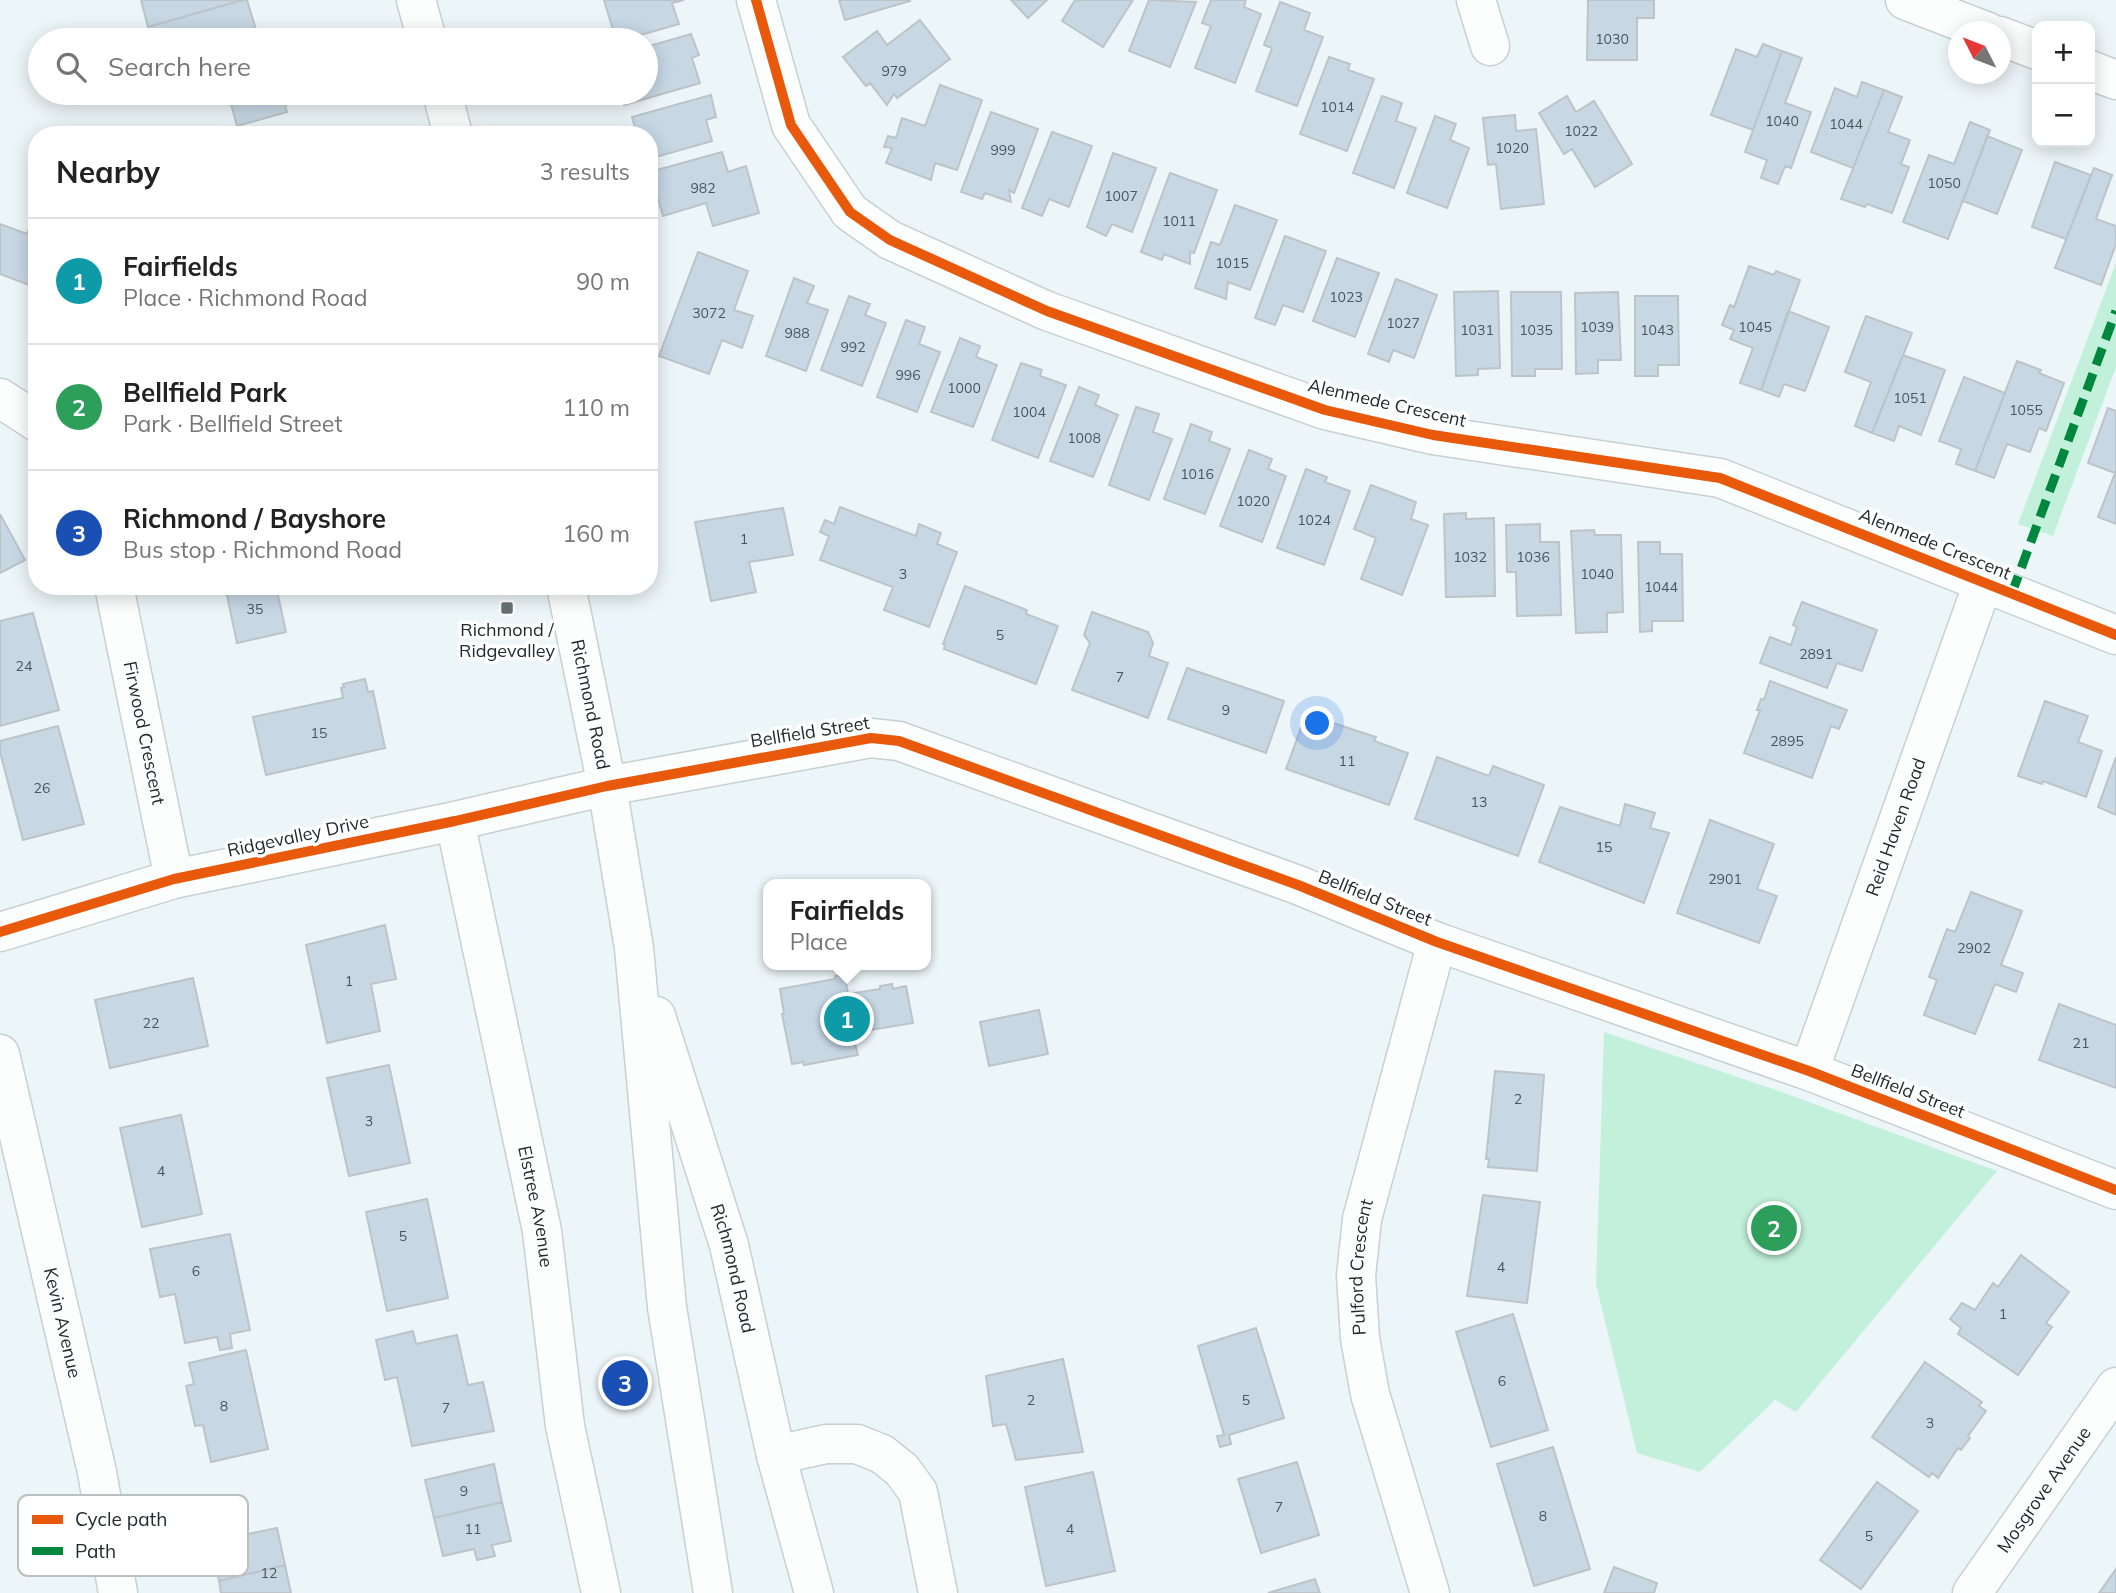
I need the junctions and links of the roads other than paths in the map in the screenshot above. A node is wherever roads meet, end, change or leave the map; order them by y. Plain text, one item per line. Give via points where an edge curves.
1 (416, 0) edge
2 (756, 0) edge
3 (1475, 0) edge
4 (1905, 0) edge
5 (1959, 21) edge
6 (424, 28) edge
7 (2011, 40) edge
8 (1490, 46) dead end
9 (2032, 48) edge
10 (2095, 72) edge
11 (2116, 80) edge
12 (445, 105) edge
13 (451, 126) edge
14 (0, 398) edge
15 (28, 416) edge
16 (1983, 583) junction
17 (116, 595) edge
18 (568, 595) edge
19 (2116, 635) edge
20 (607, 786) junction
21 (455, 821) junction
22 (174, 879) junction
23 (0, 932) edge
24 (1437, 942) junction
25 (634, 948) junction
26 (0, 1054) edge
27 (1809, 1071) junction
28 (2116, 1190) edge
29 (2116, 1387) edge
30 (776, 1455) junction
31 (101, 1495) edge
32 (601, 1593) edge
33 (713, 1593) edge
34 (814, 1593) edge
35 (939, 1593) edge
36 (1430, 1593) edge
37 (1972, 1593) edge

1 - 6 street
2 - 16 street, Alenmede Crescent via 791,125 850,212 890,240 1047,311 1325,410 1433,435 1720,478
3 - 8 street
4 - 5 street
7 - 9 street
10 - 11 street
12 - 13 street
14 - 15 street
16 - 19 street, Alenmede Crescent
16 - 27 street, Reid Haven Road
17 - 22 street, Firwood Crescent
18 - 20 street, Richmond Road
20 - 21 street, Ridgevalley Drive
20 - 24 street, Bellfield Street via 871,738 900,741 1298,884
20 - 25 street, Richmond Road
21 - 22 street, Ridgevalley Drive
21 - 32 street, Elstree Avenue via 541,1231 565,1426
22 - 23 street, Ridgevalley Drive
24 - 27 street, Bellfield Street
24 - 36 street, Pulford Crescent via 1362,1219 1356,1276 1370,1394
25 - 30 street, Richmond Road via 729,1245
25 - 33 street, Richmond Road via 667,1307
26 - 31 street, Kevin Avenue
27 - 28 street, Bellfield Street
29 - 37 street, Mosgrove Avenue
30 - 34 street, Richmond Road
30 - 35 street via 827,1444 857,1444 882,1454 902,1470 918,1492

